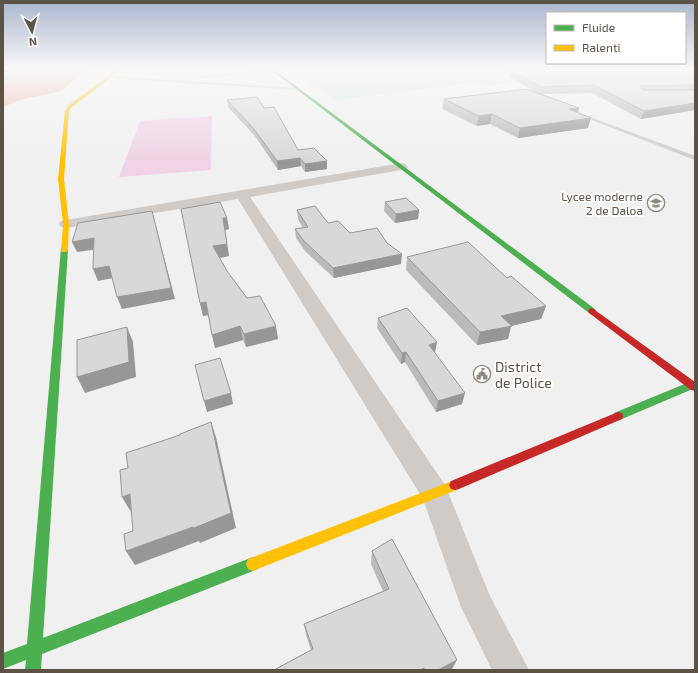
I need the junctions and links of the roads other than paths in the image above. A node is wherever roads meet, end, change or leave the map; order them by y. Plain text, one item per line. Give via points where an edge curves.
1 (78, 100) edge
2 (314, 100) edge
3 (556, 104) edge
4 (695, 158) edge
5 (402, 167) junction
6 (242, 194) junction
7 (66, 224) junction
8 (694, 386) edge
9 (435, 494) junction
10 (35, 648) junction
11 (3, 661) edge
12 (33, 670) edge
13 (511, 670) edge

1 - 7 street via 67,111 65,122 60,179
2 - 5 street
3 - 4 lane
5 - 6 street
5 - 8 street
6 - 7 street
6 - 9 street
7 - 10 street
8 - 9 street
9 - 10 street
9 - 13 street via 478,607
10 - 11 street
10 - 12 street

